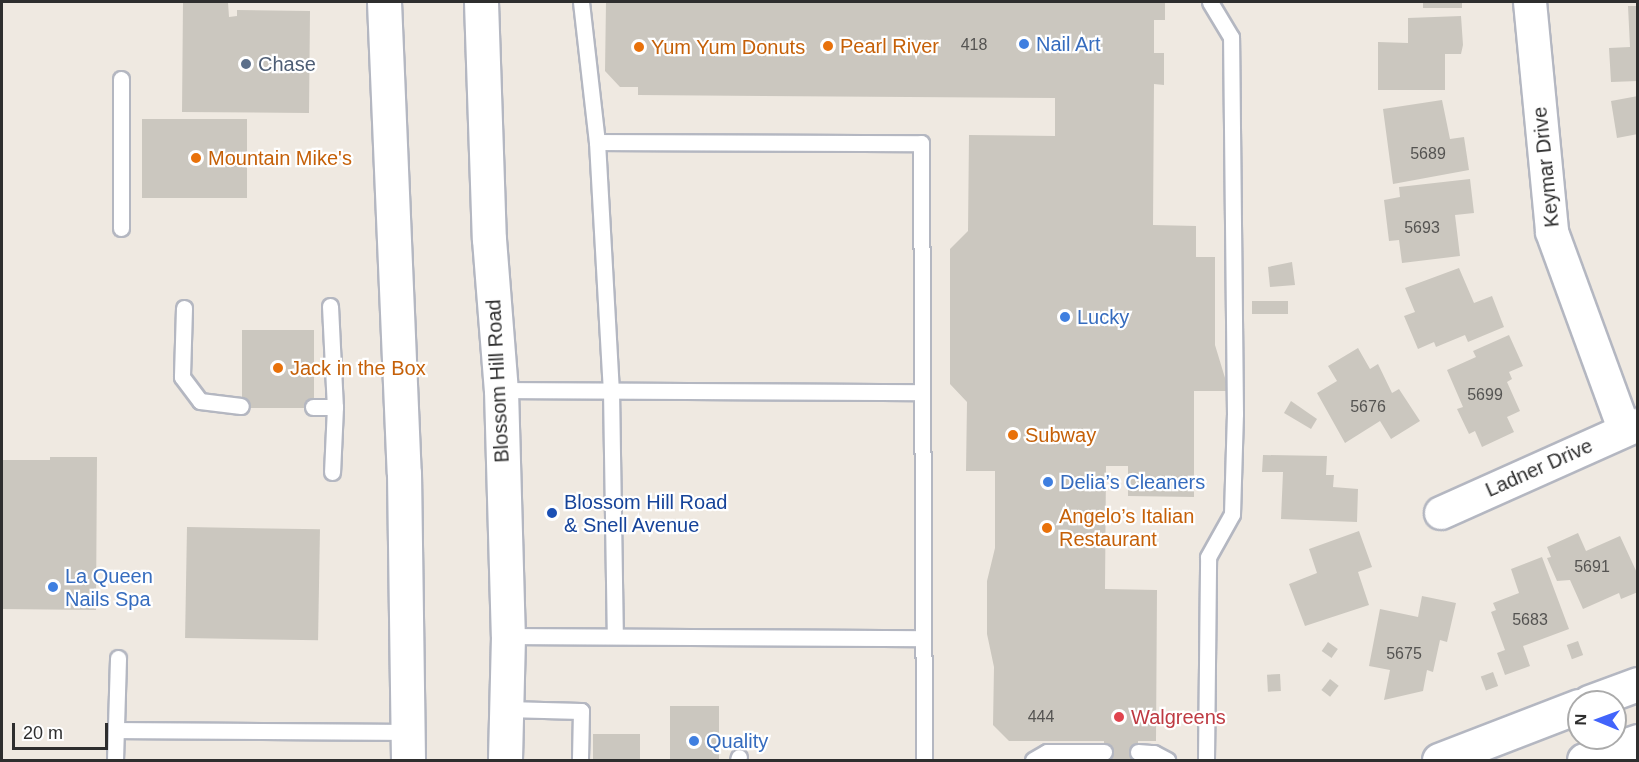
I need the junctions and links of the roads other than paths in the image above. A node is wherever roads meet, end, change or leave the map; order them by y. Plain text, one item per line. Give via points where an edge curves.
1 (384, 2) edge
2 (481, 2) edge
3 (581, 2) edge
4 (1210, 2) edge
5 (1530, 2) edge
6 (122, 79) dead end
7 (597, 142) junction
8 (121, 228) dead end
9 (330, 306) dead end
10 (184, 308) dead end
11 (501, 390) junction
12 (611, 390) junction
13 (921, 392) junction
14 (241, 406) dead end
15 (313, 407) dead end
16 (335, 407) junction
17 (1631, 427) edge
18 (332, 472) dead end
19 (1441, 513) dead end
20 (615, 635) junction
21 (508, 636) junction
22 (922, 638) junction
23 (118, 658) dead end
24 (1638, 684) edge
25 (1622, 690) edge
26 (506, 709) junction
27 (1567, 711) edge
28 (116, 730) junction
29 (1638, 741) edge
30 (407, 746) edge
31 (1104, 752) dead end
32 (1138, 752) dead end
33 (115, 760) edge
34 (505, 760) edge
35 (580, 760) edge
36 (924, 760) edge
37 (1033, 760) edge
38 (1167, 760) edge
39 (1206, 760) edge
40 (1438, 760) edge
41 (1584, 760) edge

1 - 30 main road via 404,473
2 - 11 main road, Blossom Hill Road via 489,239
3 - 7 lane
4 - 39 lane via 1231,37 1235,414 1232,514 1208,557
5 - 17 street, Keymar Drive via 1552,232
6 - 8 lane
7 - 12 lane
7 - 13 lane via 921,143
9 - 16 lane
10 - 14 lane via 182,377 200,401
11 - 12 lane
11 - 21 main road, Blossom Hill Road
12 - 13 lane
12 - 20 lane
13 - 22 lane
15 - 16 lane
16 - 18 lane
17 - 19 street, Ladner Drive
20 - 21 lane
20 - 22 lane
21 - 26 main road, Blossom Hill Road
22 - 36 lane
23 - 28 lane
24 - 25 main road
26 - 34 main road, Blossom Hill Road
26 - 35 lane via 582,711
27 - 40 main road
28 - 30 lane
28 - 33 lane
29 - 41 main road
31 - 37 lane via 1047,752
32 - 38 lane via 1154,753

